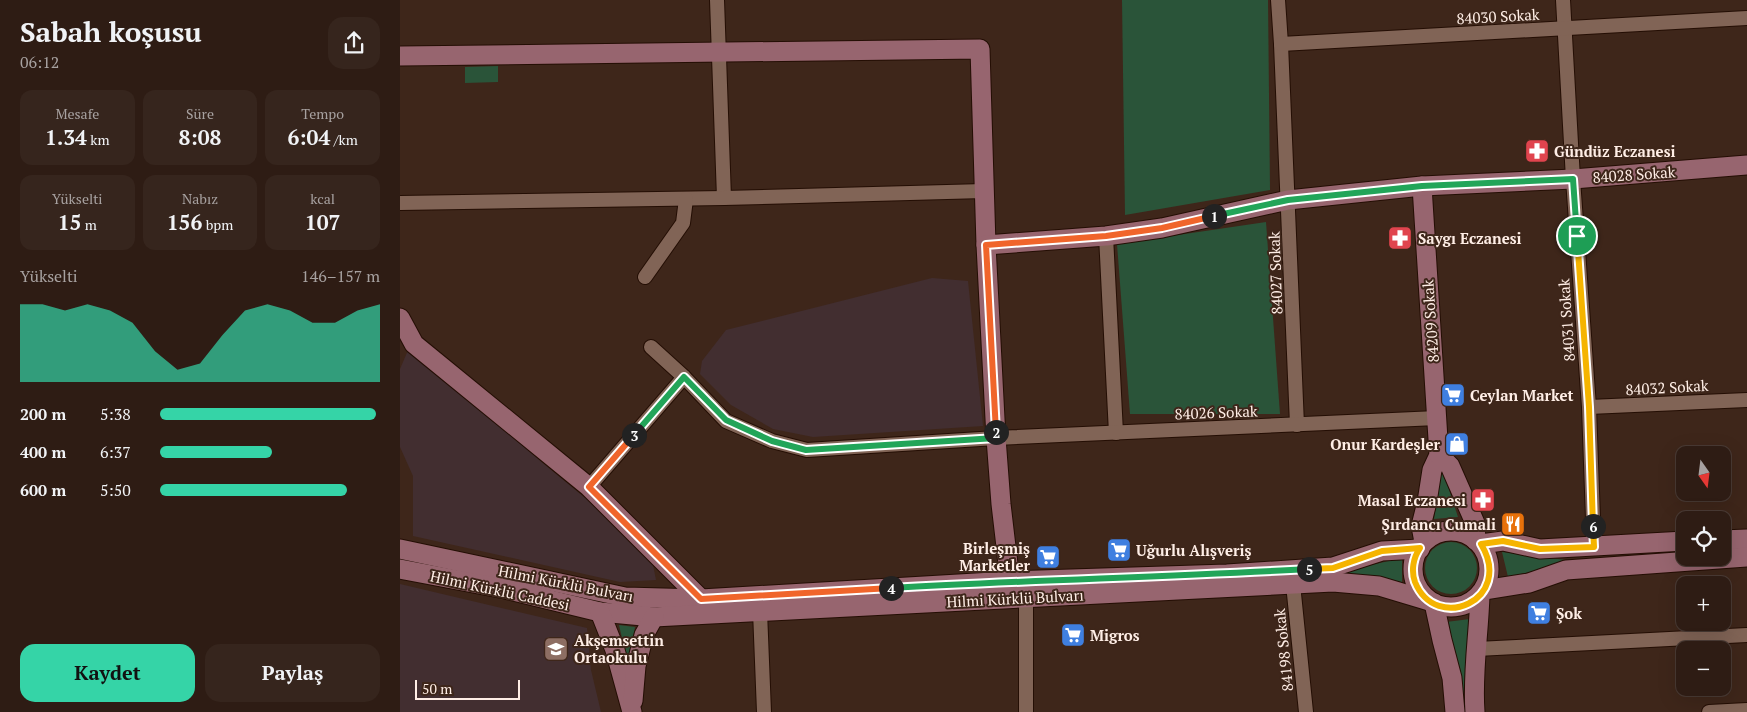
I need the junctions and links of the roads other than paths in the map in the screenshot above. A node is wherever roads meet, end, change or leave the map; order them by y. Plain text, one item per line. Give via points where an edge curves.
1 (717, 0) edge
2 (1278, 0) edge
3 (1563, 0) edge
4 (1747, 18) edge
5 (1565, 29) junction
6 (1281, 44) junction
7 (719, 52) junction
8 (400, 56) edge
9 (1747, 165) edge
10 (1573, 179) junction
11 (1422, 186) junction
12 (984, 190) junction
13 (724, 198) junction
14 (686, 199) junction
15 (1288, 200) junction
16 (400, 203) edge
17 (1106, 236) junction
18 (986, 245) junction
19 (645, 277) dead end
20 (400, 318) edge
21 (650, 347) dead end
22 (684, 377) junction
23 (1747, 400) edge
24 (1589, 407) junction
25 (1437, 418) junction
26 (1297, 425) junction
27 (1116, 433) junction
28 (996, 438) junction
29 (1439, 455) junction
30 (589, 487) junction
31 (1747, 539) edge
32 (1731, 540) edge
33 (1478, 542) junction
34 (1676, 542) edge
35 (1422, 545) junction
36 (1594, 547) junction
37 (400, 549) edge
38 (1747, 557) edge
39 (400, 569) edge
40 (1010, 581) junction
41 (1293, 584) junction
42 (1482, 592) junction
43 (1026, 597) junction
44 (701, 599) junction
45 (1432, 602) junction
46 (760, 611) junction
47 (600, 612) junction
48 (654, 617) junction
49 (1747, 635) edge
50 (1477, 650) junction
51 (1747, 710) edge
52 (632, 712) edge
53 (764, 712) edge
54 (1026, 712) edge
55 (1306, 712) edge
56 (1455, 712) edge
57 (1474, 712) edge
58 (1709, 712) edge

1 - 7 street
2 - 6 street, 84027 Sokak
3 - 5 street, 84031 Sokak
4 - 5 street, 84030 Sokak
5 - 6 street, 84030 Sokak
5 - 10 street, 84031 Sokak
6 - 15 street, 84027 Sokak
7 - 8 main road
7 - 12 main road via 980,50
7 - 13 street
9 - 10 main road, 84028 Sokak
10 - 11 main road, 84028 Sokak
10 - 24 street, 84031 Sokak
11 - 15 main road, 84028 Sokak
11 - 25 main road, 84209 Sokak
12 - 13 street
12 - 18 main road
13 - 14 street
14 - 16 street
14 - 19 street via 683,223
15 - 17 main road, 84028 Sokak via 1162,228
15 - 26 street, 84027 Sokak
17 - 18 main road, 84028 Sokak
17 - 27 street
18 - 28 main road
20 - 30 main road via 414,344
21 - 22 street, 84026 Sokak
22 - 28 street, 84026 Sokak via 726,420 772,441 806,450
22 - 30 street
23 - 24 street, 84032 Sokak
24 - 36 street, 84031 Sokak
25 - 26 street, 84026 Sokak
25 - 29 main road, 84209 Sokak
26 - 27 street, 84026 Sokak
27 - 28 street, 84026 Sokak
28 - 40 main road
29 - 33 main road via 1450,466 1474,523
29 - 35 main road via 1432,470 1422,526
30 - 44 main road
31 - 32 main road
33 - 35 main road via 1471,536 1448,531 1435,535
33 - 36 main road via 1503,541 1540,549
33 - 42 main road via 1487,554 1490,566 1489,578
34 - 36 main road
35 - 40 main road, Hilmi Kürklü Bulvarı via 1382,551 1333,568
35 - 45 main road via 1416,553 1414,579 1420,591
37 - 44 main road, Hilmi Kürklü Bulvarı via 625,597
38 - 42 main road via 1566,570 1531,583
39 - 47 main road, Hilmi Kürklü Caddesi
40 - 44 main road, Hilmi Kürklü Bulvarı
41 - 43 main road, Hilmi Kürklü Bulvarı
41 - 45 main road, Hilmi Kürklü Bulvarı via 1333,582 1373,586
41 - 55 street, 84198 Sokak
42 - 45 main road via 1466,605 1454,608
42 - 50 main road
43 - 46 main road, Hilmi Kürklü Bulvarı
43 - 54 street
45 - 56 main road via 1452,678
46 - 48 main road, Hilmi Kürklü Bulvarı
46 - 53 street
47 - 48 main road, Hilmi Kürklü Bulvarı
47 - 52 main road via 616,650
48 - 52 main road via 644,635 636,666
49 - 50 street
50 - 57 main road via 1473,676
51 - 58 street

